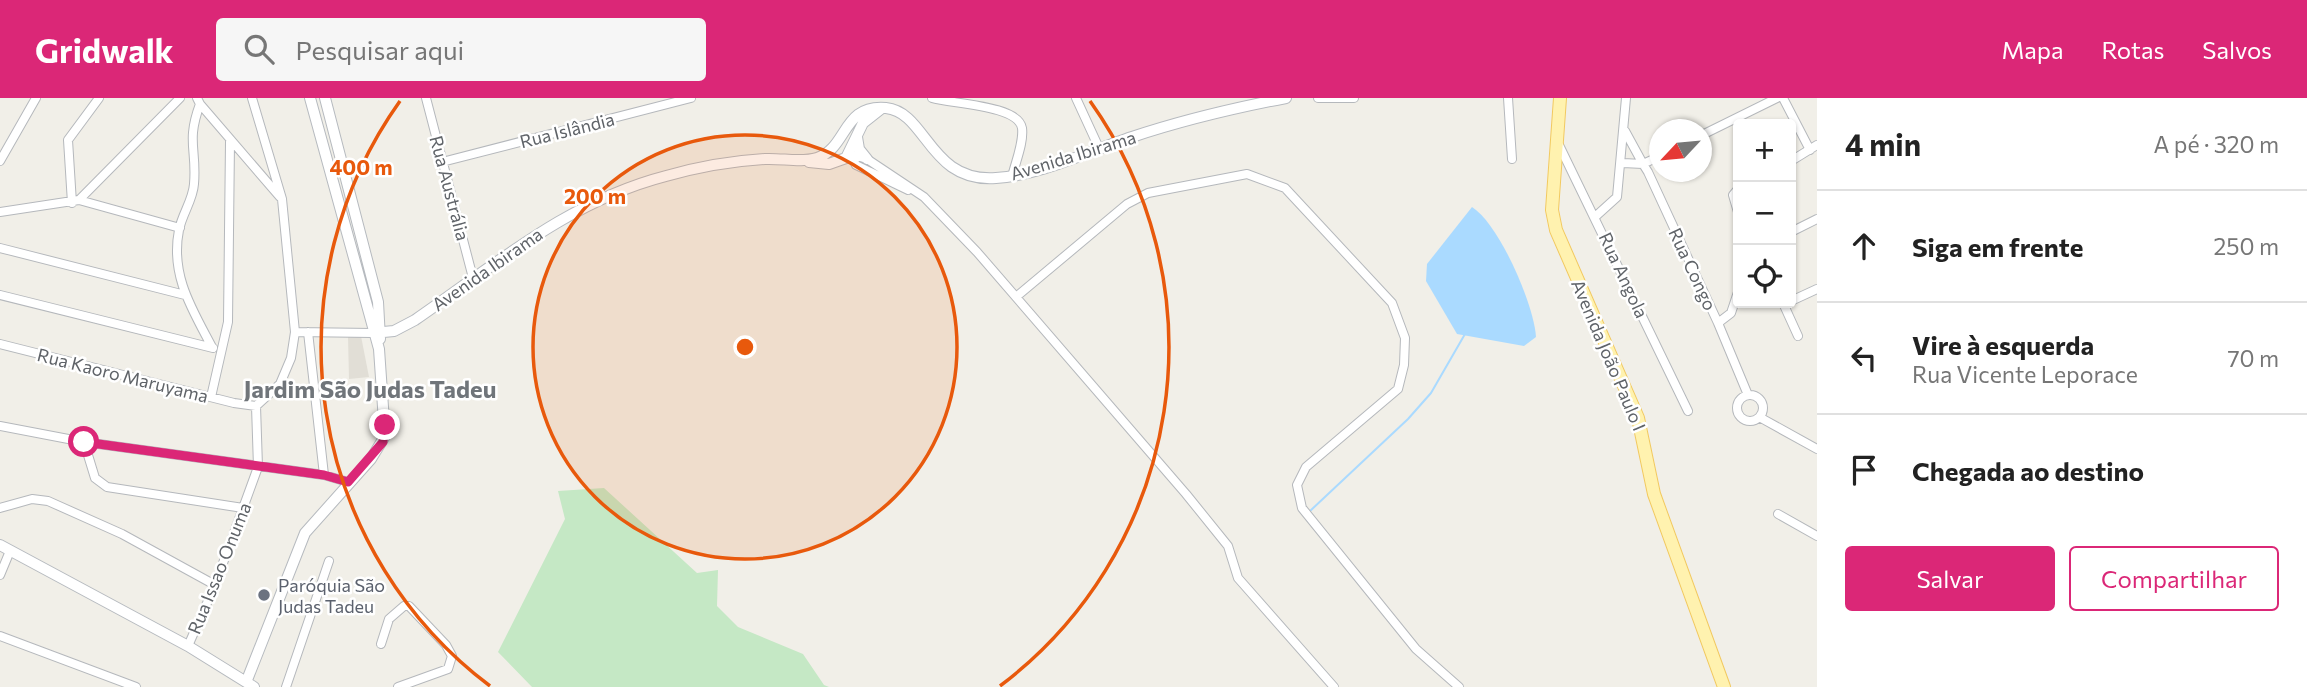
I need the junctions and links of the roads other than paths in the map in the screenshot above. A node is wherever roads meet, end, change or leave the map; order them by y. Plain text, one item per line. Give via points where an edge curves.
1 (36, 98) edge
2 (99, 98) edge
3 (180, 98) edge
4 (252, 98) edge
5 (310, 98) edge
6 (325, 98) edge
7 (426, 98) edge
8 (691, 98) edge
9 (932, 98) edge
10 (1076, 98) edge
11 (1286, 98) edge
12 (1318, 98) edge
13 (1354, 98) edge
14 (1508, 98) edge
15 (1560, 98) edge
16 (1626, 98) edge
17 (1777, 98) edge
18 (1783, 98) edge
19 (198, 101) edge
20 (882, 108) junction
21 (1712, 130) edge
22 (1625, 131) junction
23 (842, 134) junction
24 (857, 137) junction
25 (1556, 141) junction
26 (230, 142) junction
27 (1814, 147) edge
28 (1099, 148) junction
29 (850, 154) junction
30 (825, 155) junction
31 (1796, 158) edge
32 (867, 159) junction
33 (1512, 159) dead end
34 (803, 160) junction
35 (0, 161) edge
36 (1649, 161) edge
37 (442, 162) junction
38 (1622, 163) junction
39 (1643, 164) junction
40 (1012, 177) junction
41 (924, 197) junction
42 (282, 199) junction
43 (75, 202) junction
44 (0, 212) edge
45 (1595, 216) junction
46 (1817, 219) edge
47 (180, 228) junction
48 (1796, 230) edge
49 (0, 248) edge
50 (473, 278) junction
51 (1817, 289) edge
52 (0, 295) edge
53 (185, 295) junction
54 (1016, 297) junction
55 (1796, 298) edge
56 (1733, 307) edge
57 (1788, 308) edge
58 (1718, 323) junction
59 (295, 332) junction
60 (308, 332) junction
61 (377, 333) junction
62 (1798, 336) dead end
63 (0, 344) edge
64 (212, 348) junction
65 (223, 350) junction
66 (1748, 395) junction
67 (211, 397) junction
68 (256, 406) junction
69 (1688, 411) dead end
70 (1761, 418) junction
71 (0, 426) edge
72 (84, 442) junction
73 (1817, 449) edge
74 (258, 467) junction
75 (324, 475) junction
76 (348, 482) junction
77 (0, 508) edge
78 (243, 508) junction
79 (1778, 514) dead end
80 (1817, 536) edge
81 (5, 548) edge
82 (329, 561) dead end
83 (0, 575) edge
84 (215, 586) junction
85 (0, 636) edge
86 (381, 644) dead end
87 (188, 646) junction
88 (250, 684) edge
89 (136, 687) edge
90 (286, 687) edge
91 (398, 687) edge
92 (1334, 687) edge
93 (1459, 687) edge
94 (1724, 687) edge

1 - 35 street
2 - 43 street via 68,140
3 - 43 street
4 - 42 street
5 - 61 main road
6 - 61 main road via 378,302
7 - 37 street, Rua Austrália
8 - 37 street, Rua Islândia
9 - 40 street via 1016,118 1022,128
10 - 28 street
11 - 28 main road, Avenida Ibirama via 1205,114
12 - 13 street
14 - 33 street
15 - 25 main road, Avenida João Paulo I
16 - 22 street
17 - 21 street
18 - 27 street
19 - 26 street
19 - 47 street via 191,136 194,183
20 - 23 main road via 857,115
20 - 24 main road via 863,123
20 - 40 main road, Avenida Ibirama via 903,114 951,167 980,178
22 - 38 street
22 - 39 street, Rua Congo
23 - 29 main road
23 - 30 main road
24 - 29 main road
24 - 32 main road
25 - 45 street, Rua Angola
25 - 94 main road, Avenida João Paulo I via 1552,210 1556,230 1635,410 1654,494
26 - 42 street
26 - 65 street via 228,322
27 - 31 street
28 - 40 main road, Avenida Ibirama
29 - 30 main road, Avenida Ibirama
29 - 32 street
29 - 34 main road, Avenida Ibirama via 829,164
29 - 41 street via 861,168
30 - 34 main road, Avenida Ibirama
32 - 41 street
34 - 50 main road, Avenida Ibirama via 737,161 625,188 549,225
36 - 39 street
37 - 50 street, Rua Austrália
38 - 39 street
38 - 45 street via 1615,202
39 - 58 street, Rua Congo
41 - 54 street
42 - 59 street
43 - 44 street
43 - 47 street
45 - 69 street, Rua Angola
46 - 48 street
47 - 53 street via 176,254
49 - 53 street
50 - 61 main road, Avenida Ibirama via 415,320 394,331
51 - 55 street
52 - 64 street
53 - 64 street
54 - 92 street via 1186,494 1228,546 1238,578
54 - 93 street via 1127,204 1148,193 1247,174 1263,177 1298,198 1392,303 1405,338 1398,389 1306,467 1297,485 1302,508 1416,649
56 - 58 street
57 - 62 street
58 - 66 street, Rua Congo
59 - 60 street
59 - 68 street via 285,375
60 - 61 street
60 - 75 street
61 - 76 main road via 385,436 371,459
63 - 67 street, Rua Kaoro Maruyama
64 - 65 street
65 - 67 street
66 - 70 street via 1759,398
66 - 70 street via 1738,403 1740,415 1752,422
67 - 68 street, Rua Kaoro Maruyama
68 - 74 street, Rua Issao Onuma
70 - 73 street
71 - 72 street
72 - 74 street
72 - 78 street via 95,478 107,487
74 - 75 street
74 - 78 street, Rua Issao Onuma
75 - 76 street
76 - 88 main road via 305,533
77 - 84 street via 32,499 48,501 122,534
78 - 84 street, Rua Issao Onuma
79 - 80 street
81 - 83 street
81 - 87 main road
82 - 90 street
84 - 87 street, Rua Issao Onuma
85 - 89 street
86 - 91 street via 389,619 409,606 452,656 448,668
87 - 88 main road

